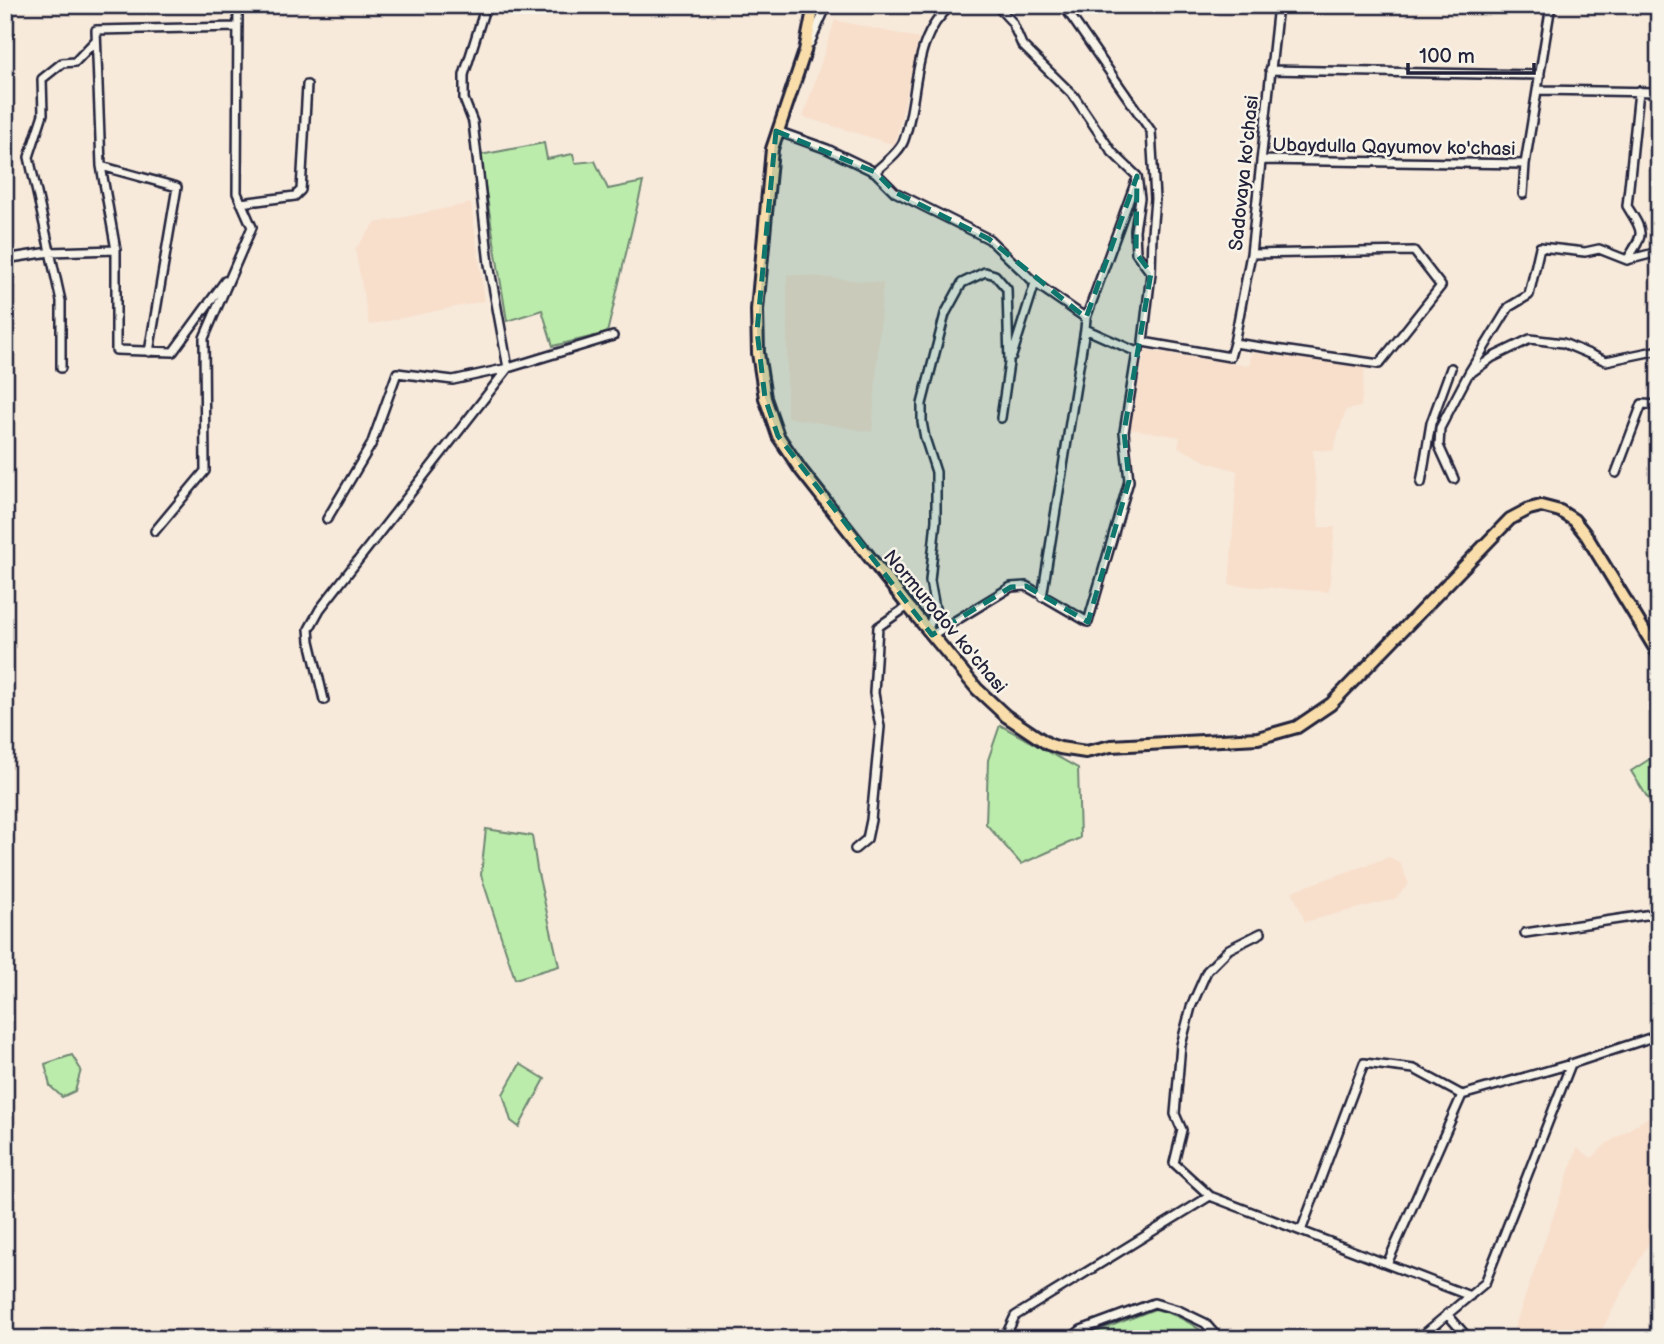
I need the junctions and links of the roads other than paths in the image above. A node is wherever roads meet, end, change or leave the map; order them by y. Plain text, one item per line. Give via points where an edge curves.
1 (238, 5) edge
2 (486, 5) edge
3 (814, 5) edge
4 (827, 5) edge
5 (952, 5) edge
6 (996, 5) edge
7 (1072, 5) edge
8 (1278, 5) edge
9 (1551, 5) edge
10 (238, 27) junction
11 (96, 40) junction
12 (801, 62) junction
13 (1270, 71) junction
14 (1540, 75) junction
15 (307, 85) dead end
16 (1539, 90) junction
17 (1639, 92) junction
18 (1659, 92) edge
19 (776, 131) junction
20 (1261, 160) junction
21 (1525, 164) junction
22 (101, 166) junction
23 (875, 172) junction
24 (1137, 176) junction
25 (1523, 194) dead end
26 (241, 203) junction
27 (1659, 248) edge
28 (116, 250) junction
29 (50, 252) junction
30 (1251, 254) junction
31 (5, 259) edge
32 (1626, 260) junction
33 (233, 270) junction
34 (1152, 273) junction
35 (1035, 283) junction
36 (1086, 318) junction
37 (1085, 330) junction
38 (613, 336) dead end
39 (1143, 342) junction
40 (1234, 343) junction
41 (1659, 350) edge
42 (149, 352) junction
43 (1137, 352) junction
44 (1009, 363) junction
45 (61, 368) dead end
46 (508, 368) junction
47 (1451, 368) dead end
48 (1467, 375) junction
49 (1659, 405) edge
50 (1001, 418) dead end
51 (1616, 473) dead end
52 (1454, 479) dead end
53 (1421, 483) dead end
54 (327, 519) dead end
55 (155, 531) dead end
56 (1042, 597) junction
57 (908, 606) junction
58 (930, 633) junction
59 (1659, 655) edge
60 (324, 700) dead end
61 (855, 849) dead end
62 (1659, 913) edge
63 (1261, 933) dead end
64 (1525, 933) dead end
65 (1659, 1035) edge
66 (1571, 1064) junction
67 (1462, 1096) junction
68 (1210, 1196) junction
69 (1301, 1231) junction
70 (1387, 1264) junction
71 (1469, 1296) junction
72 (1447, 1314) junction
73 (1010, 1339) edge
74 (1070, 1339) edge
75 (1219, 1339) edge
76 (1418, 1339) edge
77 (1469, 1339) edge

1 - 10 street
2 - 46 street via 464,75 464,99 473,122 488,264
3 - 12 main road, Normurodov ko'chasi
4 - 12 street
5 - 23 street via 923,43 904,142
6 - 24 street via 1012,22 1022,45 1074,96 1112,152
7 - 34 street via 1068,12 1151,131 1155,199
8 - 13 street, Sadovaya ko'chasi
9 - 14 street
10 - 11 street via 96,30
10 - 26 street via 237,193
11 - 22 street
11 - 29 street via 75,62 62,62 42,79 43,114 29,157
12 - 19 main road, Normurodov ko'chasi
13 - 14 street
13 - 20 street, Sadovaya ko'chasi
14 - 16 street
15 - 26 street via 301,190 295,196
16 - 17 street
16 - 21 street
17 - 18 street
17 - 32 street via 1627,206 1639,223 1640,238
19 - 23 street
19 - 57 main road, Normurodov ko'chasi via 757,310 761,376 770,417 788,453
20 - 21 street, Ubaydulla Qayumov ko'chasi
20 - 30 street, Sadovaya ko'chasi
21 - 25 street
22 - 28 street
22 - 42 street via 177,187
23 - 35 street via 895,192 989,239
24 - 34 street via 1136,253
24 - 36 street
26 - 33 street via 253,227
27 - 32 street
28 - 29 street
28 - 42 street via 116,350
29 - 31 street
29 - 45 street via 61,301
30 - 40 street, Sadovaya ko'chasi
30 - 40 street via 1414,251 1441,286 1379,364
32 - 48 street via 1599,249 1540,247 1529,295 1509,306
33 - 42 street via 173,352
33 - 55 street via 204,338 205,471
34 - 39 street
35 - 36 street
35 - 44 street
36 - 37 street
37 - 43 street
37 - 56 street
38 - 46 street
39 - 40 street via 1230,357
39 - 43 street
41 - 48 street via 1606,360 1563,343 1530,339
43 - 56 street via 1124,432 1129,481 1088,622
44 - 50 street
44 - 58 street via 1007,289 995,275 985,272 962,283 946,314 922,404 925,438 936,472 930,581 935,608
46 - 54 street via 453,380 397,373 371,445
46 - 60 street via 309,628
47 - 53 street via 1431,423
48 - 52 street via 1440,428 1439,446
49 - 51 street via 1642,404
56 - 58 street via 1026,586 1011,587
57 - 58 main road, Normurodov ko'chasi
57 - 61 street via 878,626 874,693 880,727 871,820 867,839
58 - 59 main road, Normurodov ko'chasi via 997,709 1037,738 1060,748 1086,752 1272,735 1297,727 1331,705 1503,526 1519,513 1541,506 1560,511 1581,527
62 - 64 street
63 - 68 street via 1229,949 1207,971 1181,1045 1175,1114 1182,1130 1174,1163
65 - 66 street
66 - 67 street
66 - 71 street via 1485,1283
67 - 69 street via 1414,1069 1364,1063
67 - 70 street
68 - 69 street
68 - 73 street via 1015,1316 1007,1333
69 - 70 street
70 - 71 street
71 - 72 street
72 - 76 street
72 - 77 street
74 - 75 street via 1082,1330 1154,1303 1205,1323

